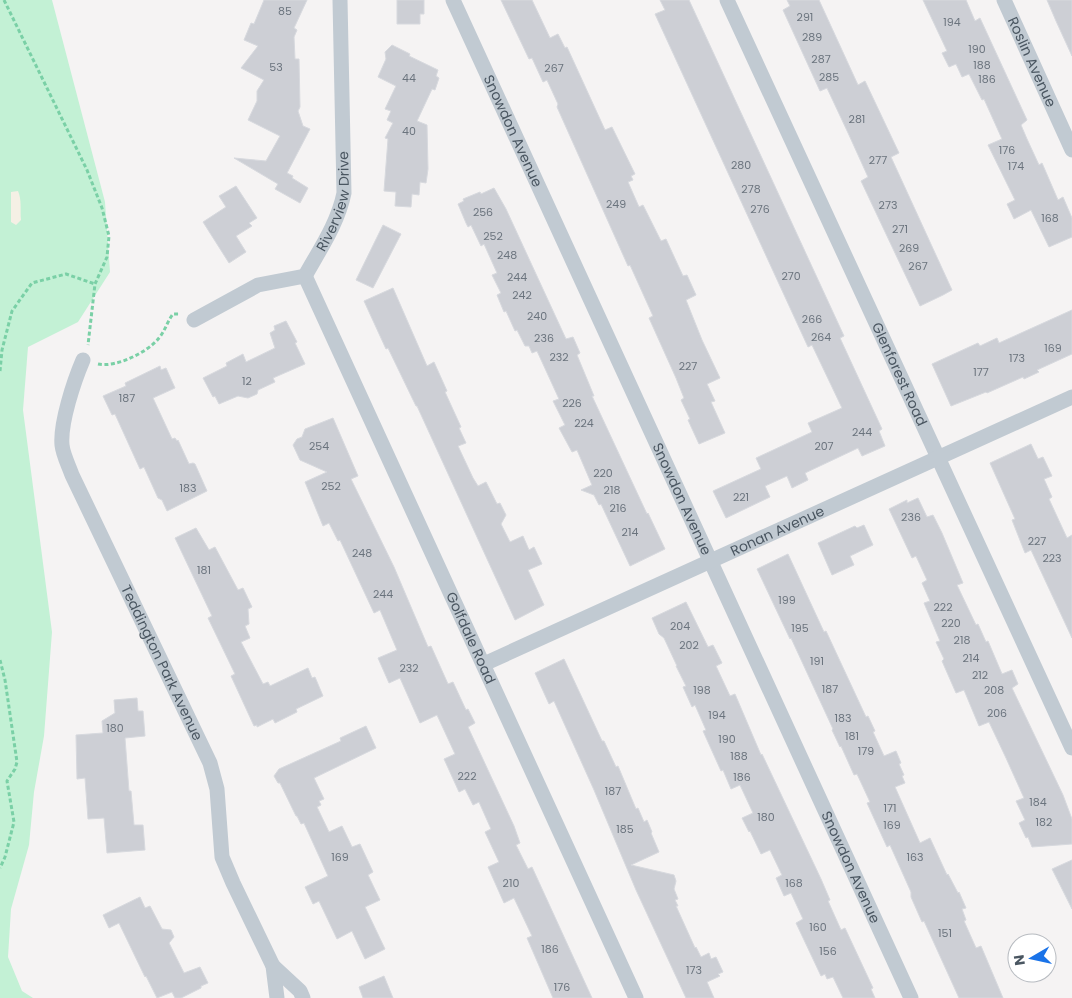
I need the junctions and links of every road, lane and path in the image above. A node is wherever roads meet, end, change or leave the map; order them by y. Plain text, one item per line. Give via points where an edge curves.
1 (4, 0) edge
2 (340, 0) edge
3 (453, 0) edge
4 (727, 0) edge
5 (1004, 0) edge
6 (1072, 150) edge
7 (306, 276) junction
8 (95, 284) junction
9 (194, 320) joint
10 (83, 360) junction
11 (0, 371) edge
12 (1072, 397) edge
13 (939, 458) junction
14 (710, 562) junction
15 (0, 660) edge
16 (484, 664) junction
17 (1072, 748) edge
18 (0, 868) edge
19 (273, 966) junction
20 (277, 998) edge
21 (303, 998) edge
22 (636, 998) edge
23 (911, 998) edge

1 - 8 path via 87,170 102,208 109,236 108,257
2 - 7 street, Riverview Drive via 344,193 339,212
3 - 14 street, Snowdon Avenue
4 - 13 street, Glenforest Road
5 - 6 street, Roslin Avenue
7 - 9 street via 258,285
7 - 16 street, Golfdale Road
8 - 10 path via 87,352
8 - 11 path via 66,274 32,283 12,311
9 - 10 path via 173,314 158,340 129,358 102,365
10 - 19 street, Teddington Park Avenue via 66,414 62,446 72,475 210,763 217,789 222,857
12 - 13 street, Ronan Avenue
13 - 14 street, Ronan Avenue
13 - 17 street, Glenforest Road
14 - 16 street, Ronan Avenue
14 - 23 street, Snowdon Avenue
15 - 18 path via 17,762 7,781 14,822
16 - 22 street, Golfdale Road
19 - 20 street, Teddington Park Avenue
19 - 21 street, Teddington Park Avenue via 300,991

